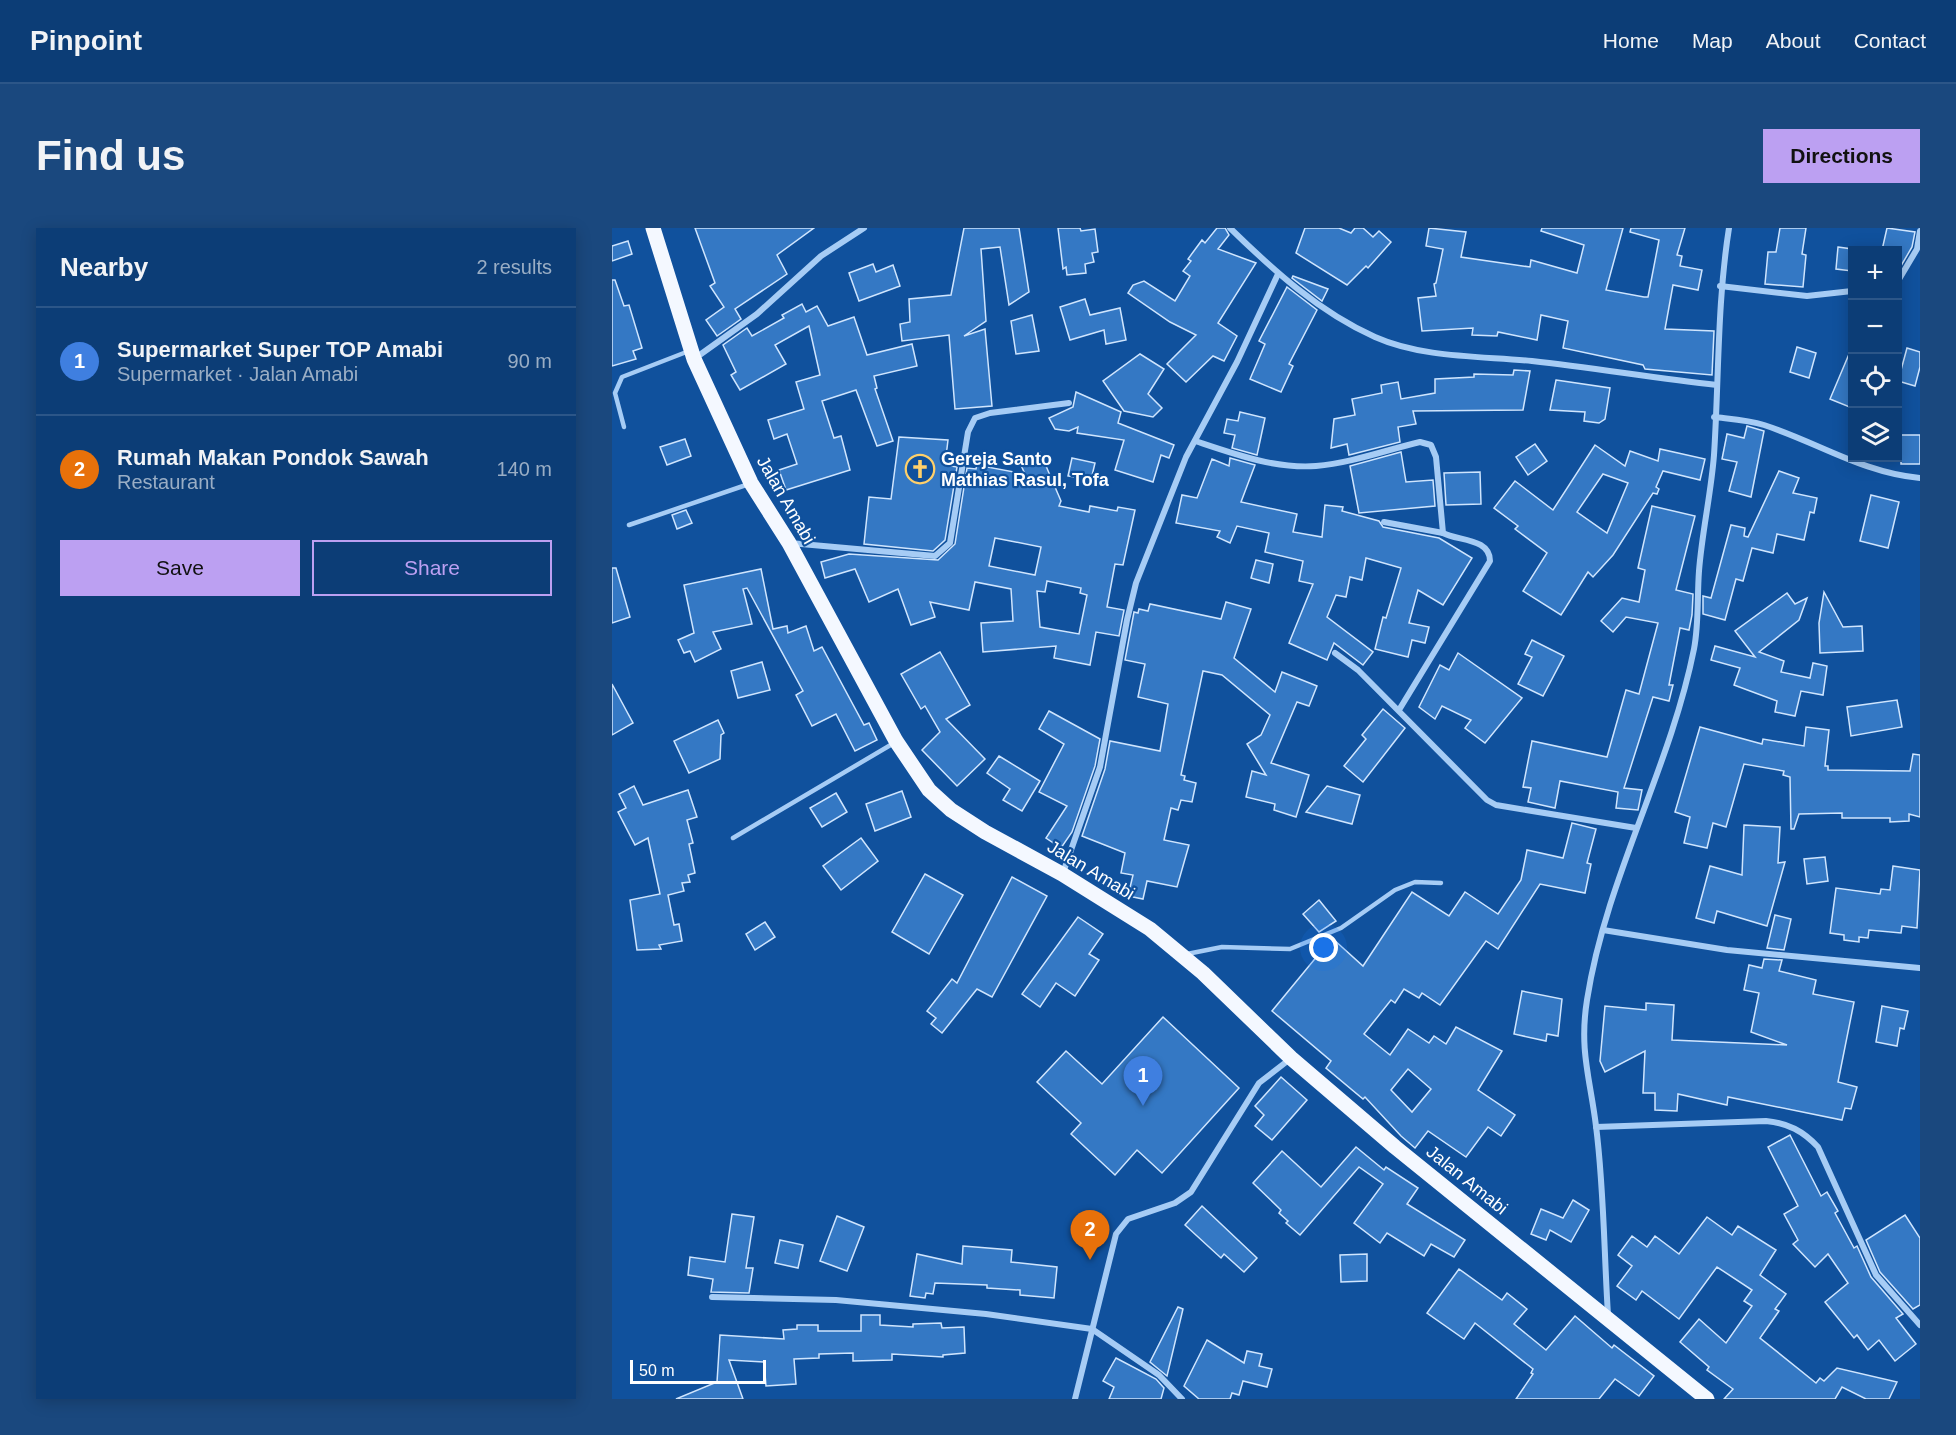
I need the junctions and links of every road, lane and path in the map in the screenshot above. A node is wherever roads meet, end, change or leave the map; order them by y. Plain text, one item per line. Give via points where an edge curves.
1 (653, 228) edge
2 (864, 228) edge
3 (1230, 228) edge
4 (1729, 228) edge
5 (1920, 231) edge
6 (1278, 274) junction
7 (1902, 274) edge
8 (1720, 286) junction
9 (1848, 291) edge
10 (693, 355) junction
11 (1717, 385) junction
12 (1069, 403) dead end
13 (1714, 417) junction
14 (624, 427) dead end
15 (1195, 441) junction
16 (1920, 478) edge
17 (751, 483) junction
18 (1384, 522) dead end
19 (628, 525) dead end
20 (1443, 533) junction
21 (789, 543) junction
22 (1335, 652) dead end
23 (1399, 710) junction
24 (896, 741) junction
25 (1636, 828) junction
26 (733, 838) dead end
27 (1062, 874) junction
28 (1441, 883) dead end
29 (1603, 930) junction
30 (1181, 955) junction
31 (1920, 968) edge
32 (1291, 1058) junction
33 (1596, 1127) junction
34 (712, 1296) dead end
35 (1609, 1319) junction
36 (1920, 1324) edge
37 (1092, 1329) junction
38 (1075, 1399) edge
39 (1182, 1399) edge
40 (1707, 1399) edge

1 - 10 main road, Jalan Amabi
2 - 10 street via 820,256 757,314
3 - 6 street
4 - 8 street
5 - 7 street via 1917,249
6 - 11 street via 1347,322 1409,349
6 - 15 street
8 - 9 street via 1807,296
8 - 11 street
10 - 14 lane via 622,377 615,393
10 - 17 main road, Jalan Amabi
11 - 13 street
12 - 21 street via 990,412 975,418 966,442 950,543 935,556
13 - 16 street via 1762,424 1854,464
13 - 25 street via 1714,454 1694,649 1668,741
15 - 20 street via 1251,458 1302,466 1330,464 1426,442 1436,457
15 - 27 street via 1136,583 1100,767
17 - 19 lane
17 - 21 main road, Jalan Amabi
18 - 20 street
20 - 23 street via 1483,546 1490,561
21 - 24 main road, Jalan Amabi
22 - 23 street
23 - 25 street via 1496,806
24 - 26 lane
24 - 27 main road, Jalan Amabi via 929,790 951,810
25 - 29 street
27 - 30 main road, Jalan Amabi via 1150,929
28 - 30 lane via 1415,882 1395,890 1341,928 1290,949 1222,947
29 - 31 street via 1727,950
29 - 33 street via 1587,997 1582,1045
30 - 32 main road, Jalan Amabi
32 - 35 main road, Jalan Amabi
32 - 37 street via 1259,1083 1191,1192 1175,1203 1143,1213 1122,1225 1116,1234
33 - 35 street
33 - 36 street via 1766,1121 1783,1123 1806,1134 1818,1147 1876,1275
34 - 37 street via 836,1300
35 - 40 main road, Jalan Amabi
37 - 38 street
37 - 39 street via 1159,1375

